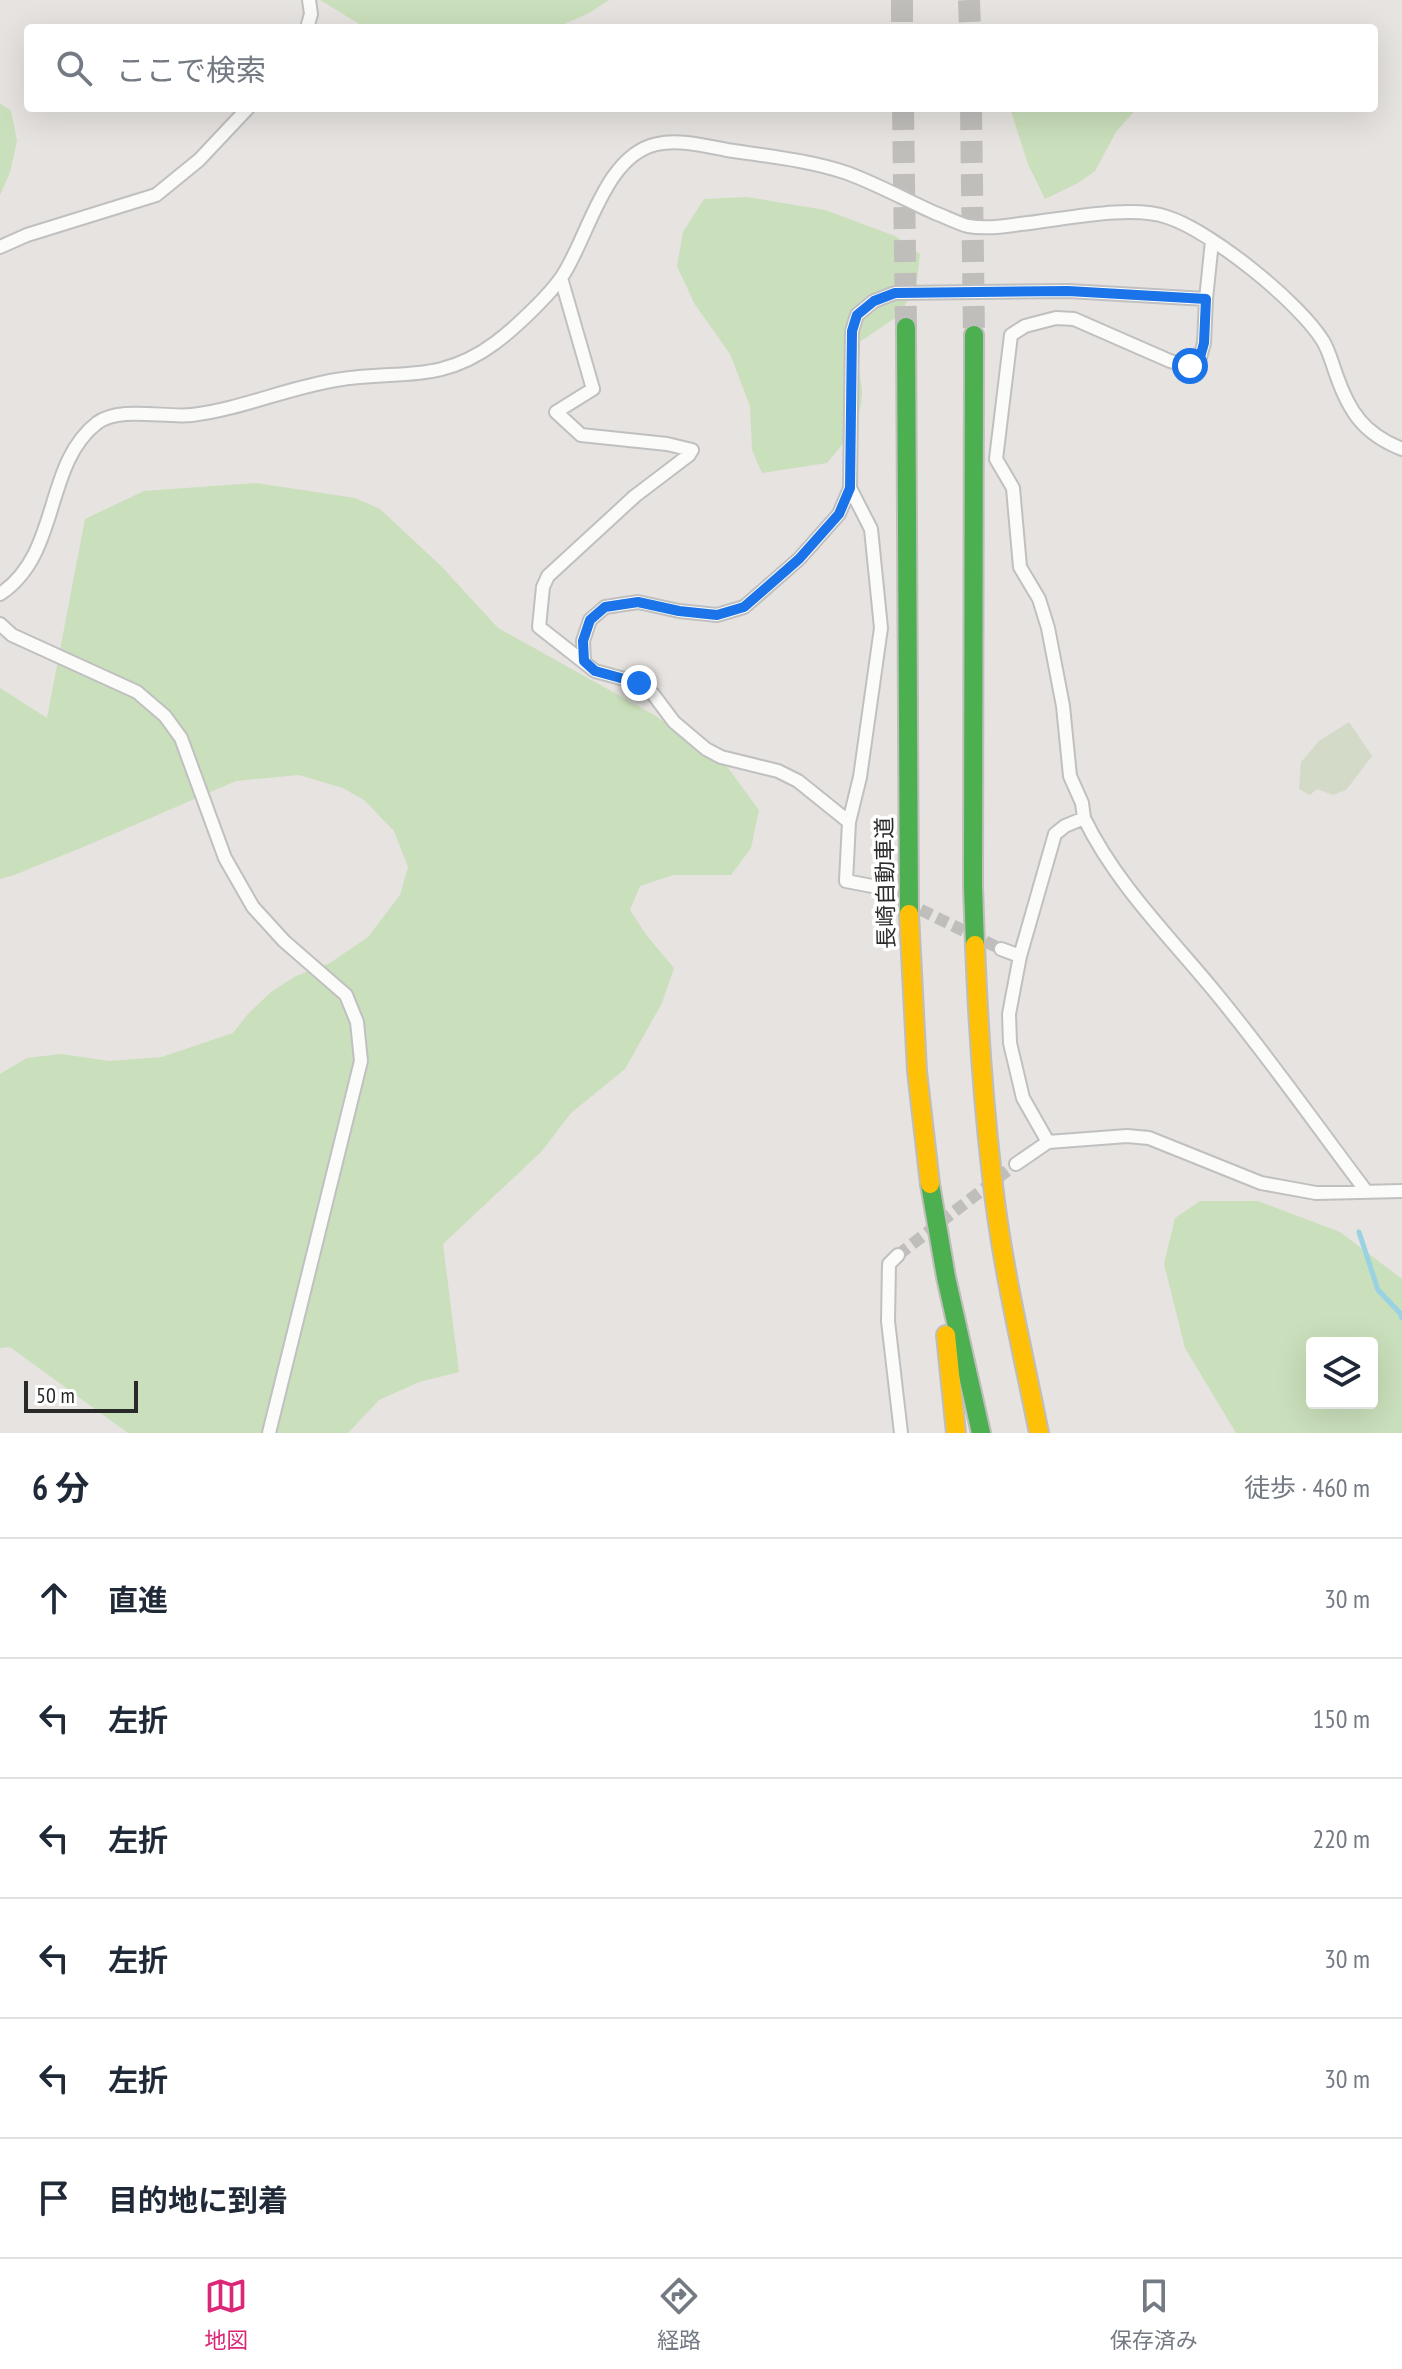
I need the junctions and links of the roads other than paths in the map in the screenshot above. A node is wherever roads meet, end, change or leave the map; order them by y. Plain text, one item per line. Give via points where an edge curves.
1 (309, 0) edge
2 (308, 24) edge
3 (244, 112) edge
4 (1212, 241) junction
5 (0, 247) edge
6 (561, 278) junction
7 (1206, 299) junction
8 (906, 327) tunnel mouth
9 (974, 335) tunnel mouth
10 (1402, 449) edge
11 (850, 488) junction
12 (0, 594) edge
13 (0, 624) edge
14 (584, 661) junction
15 (1084, 818) junction
16 (849, 822) junction
17 (872, 886) tunnel mouth
18 (1001, 949) tunnel mouth
19 (1020, 956) junction
20 (1048, 1142) junction
21 (1016, 1164) tunnel mouth
22 (1366, 1191) junction
23 (1402, 1191) edge
24 (937, 1229) junction
25 (898, 1255) tunnel mouth
26 (269, 1433) edge
27 (901, 1433) edge
28 (956, 1433) edge
29 (981, 1433) edge
30 (1039, 1433) edge

1 - 2 street
3 - 5 street via 156,195
4 - 6 street via 1167,216 1133,211 990,228 965,225 846,173 692,144 659,143 628,159 612,178
4 - 7 street
4 - 10 street via 1303,315 1325,344 1347,404 1369,432
6 - 12 street via 496,342 458,365 428,373 336,380 220,411 119,414 99,421 69,461 37,552 16,584
6 - 14 street via 593,389 556,412 581,435 692,450 548,576 539,627
7 - 11 street via 979,291 895,293 874,301 857,315 852,331
7 - 15 street via 1204,343 1199,361 1190,366 1074,319 1056,318 1011,335 996,459 1013,488 1020,567 1048,628 1070,776
8 - 24 highway, 長崎自動車道 via 909,953
9 - 30 highway via 973,886 978,1011 992,1178
11 - 14 street via 839,514 799,559 744,607 717,615 638,602 605,607 590,620
11 - 16 street via 871,529 881,628
13 - 26 street via 12,635 137,692 165,716 181,738 225,858 253,907 346,995 357,1022 361,1061
14 - 16 street via 595,671 639,683 706,749 798,781
15 - 19 street via 1055,834
15 - 22 street via 1146,912 1216,994
16 - 17 street via 846,881
18 - 19 street
19 - 20 street via 1009,1014 1010,1043 1023,1098
20 - 21 street
20 - 22 street via 1149,1138 1261,1183 1316,1193
22 - 23 street
24 - 28 highway
24 - 29 highway, 長崎自動車道
25 - 27 street via 889,1264 888,1321

